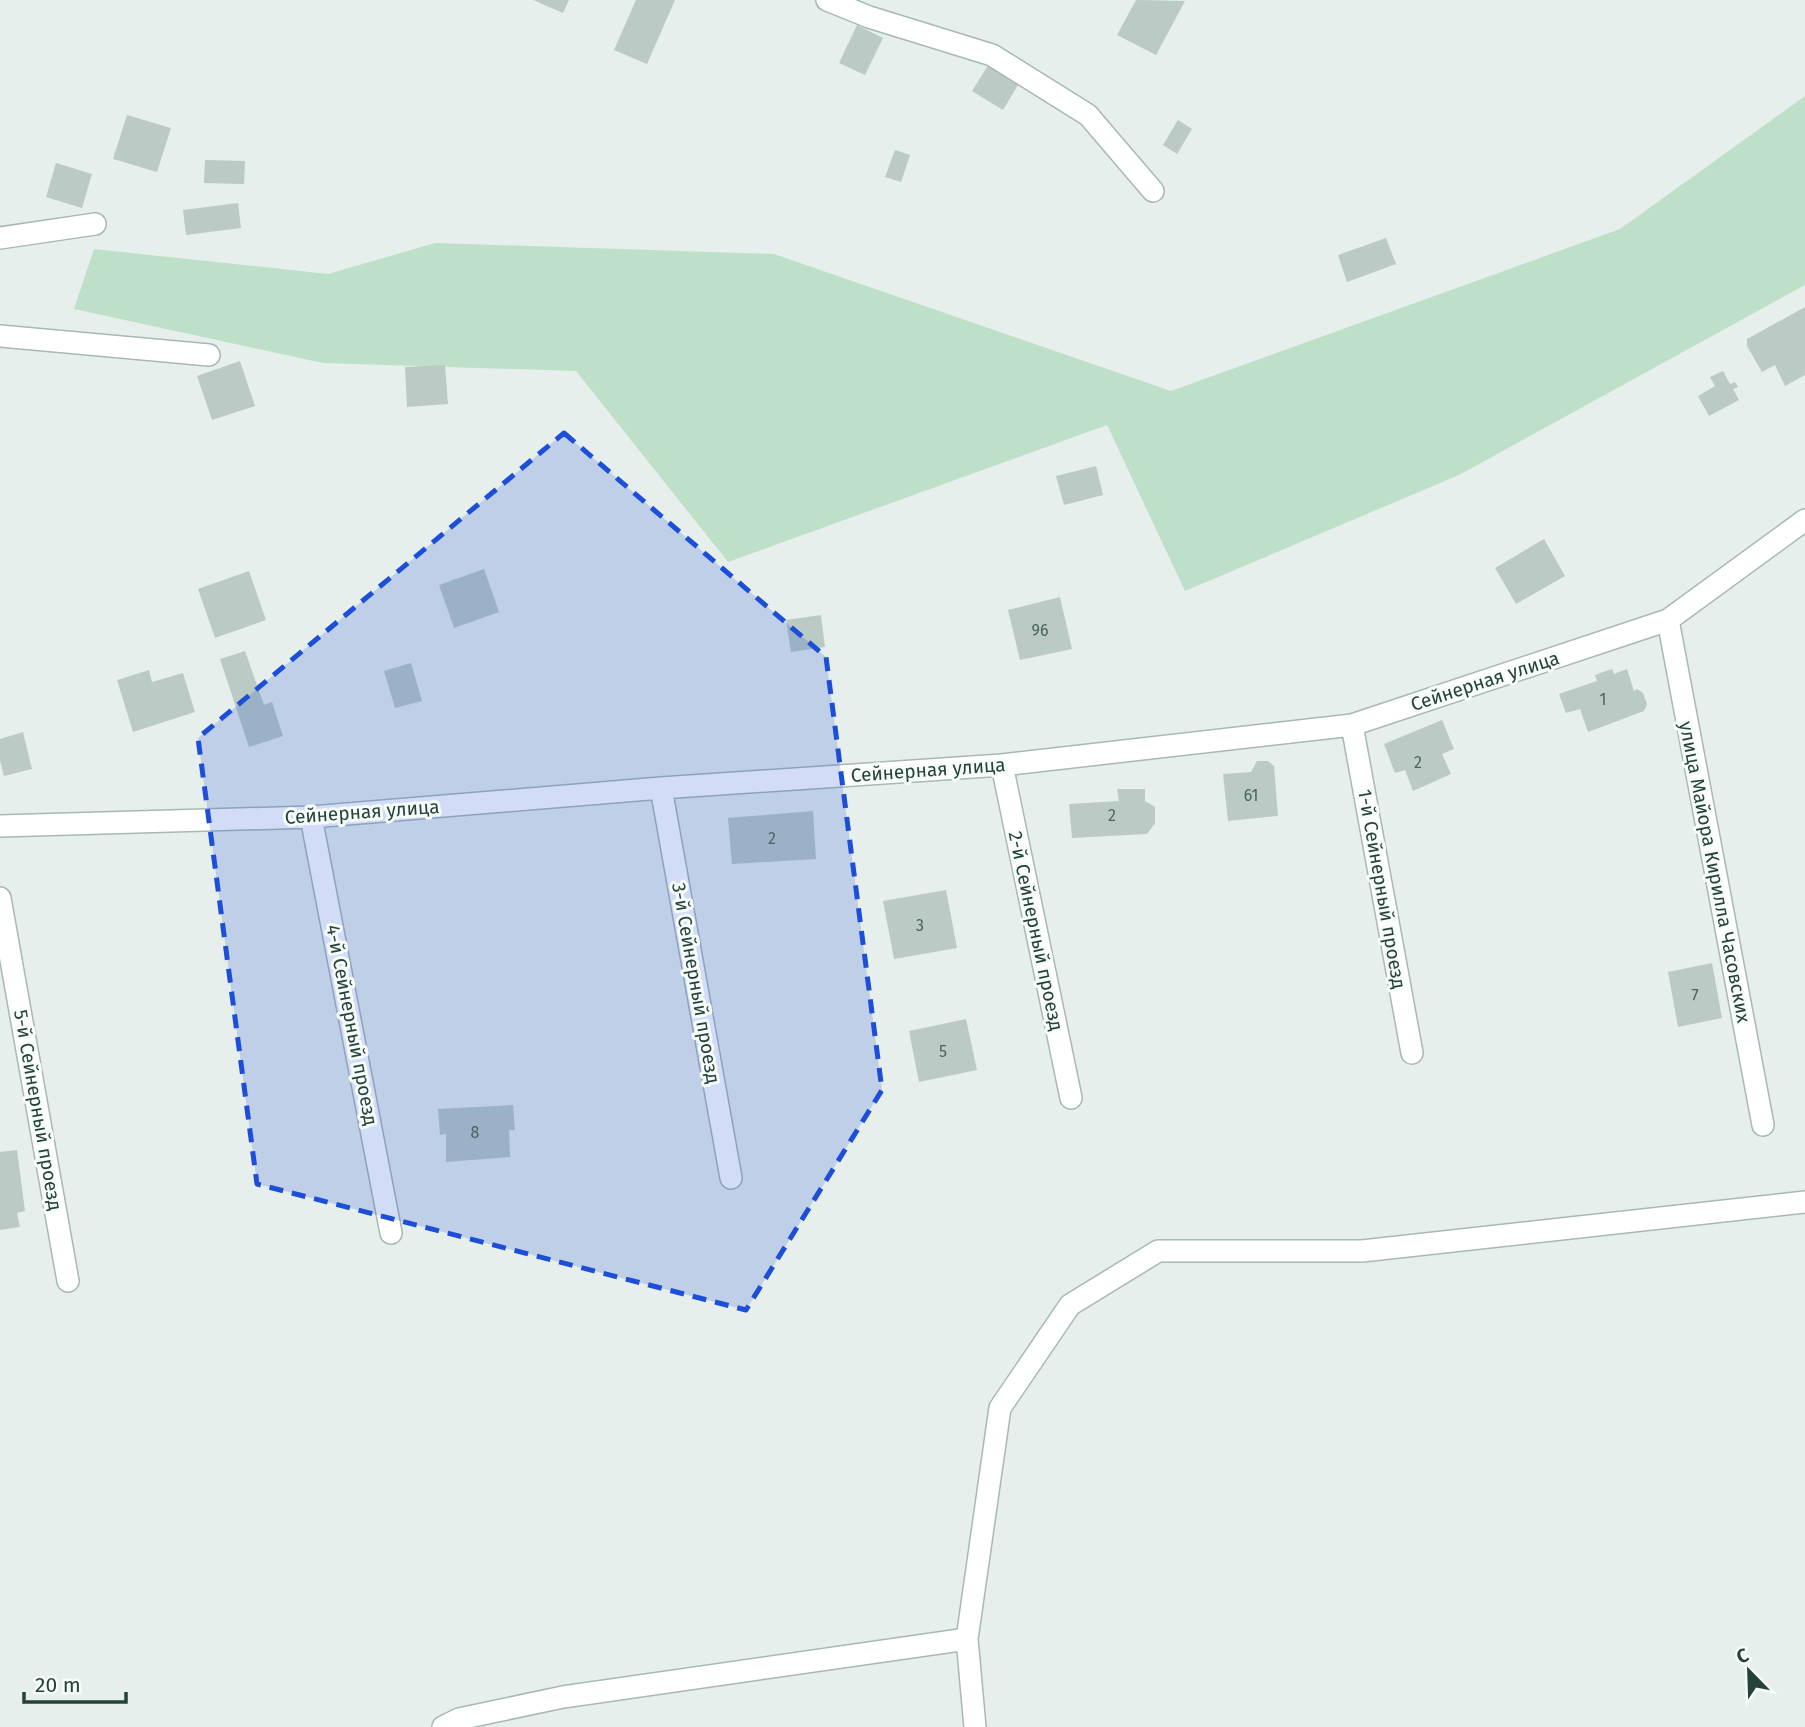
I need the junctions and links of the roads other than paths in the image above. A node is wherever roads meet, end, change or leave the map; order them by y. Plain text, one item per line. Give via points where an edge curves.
1 (827, 0) edge
2 (1153, 191) dead end
3 (95, 224) dead end
4 (0, 238) edge
5 (0, 336) edge
6 (209, 355) dead end
7 (1805, 520) edge
8 (1668, 620) junction
9 (1352, 725) junction
10 (1002, 765) junction
11 (661, 788) junction
12 (311, 817) junction
13 (0, 827) edge
14 (0, 898) edge
15 (1412, 1053) dead end
16 (1071, 1098) dead end
17 (1763, 1125) dead end
18 (731, 1178) dead end
19 (1805, 1202) edge
20 (391, 1234) dead end
21 (68, 1280) dead end
22 (967, 1639) junction
23 (443, 1727) edge
24 (975, 1727) edge

1 - 2 lane via 992,55 1088,115
3 - 4 lane
5 - 6 lane
7 - 8 lane, Сейнерная улица
8 - 9 lane, Сейнерная улица
8 - 17 lane, улица Майора Кирилла Часовских
9 - 10 lane, Сейнерная улица
9 - 15 lane, 1-й Сейнерный проезд
10 - 11 lane, Сейнерная улица
10 - 16 lane, 2-й Сейнерный проезд
11 - 12 lane, Сейнерная улица
11 - 18 lane, 3-й Сейнерный проезд
12 - 13 lane, Сейнерная улица
12 - 20 lane, 4-й Сейнерный проезд
14 - 21 lane, 5-й Сейнерный проезд
19 - 22 lane via 1362,1251 1158,1251 1070,1305 1000,1408
22 - 23 lane via 564,1697 460,1719
22 - 24 lane

